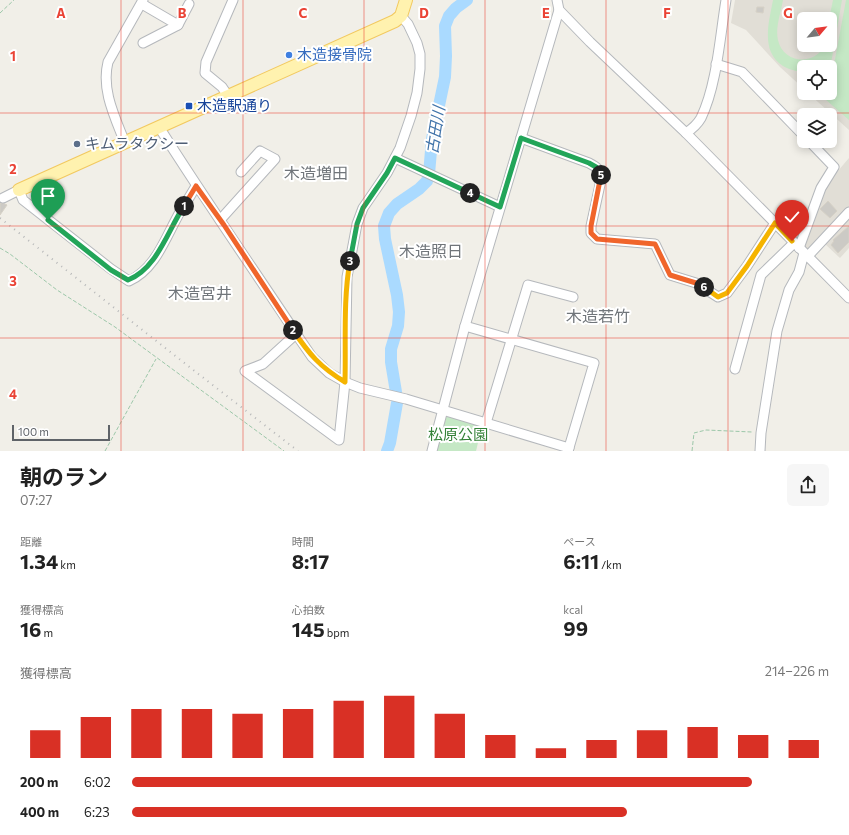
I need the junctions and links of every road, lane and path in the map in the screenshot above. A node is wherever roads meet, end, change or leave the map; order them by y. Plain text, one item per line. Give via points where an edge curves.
1 (14, 0) edge
2 (233, 0) edge
3 (406, 0) edge
4 (557, 0) edge
5 (726, 0) edge
6 (143, 2) edge
7 (189, 4) dead end
8 (559, 10) junction
9 (0, 13) edge
10 (401, 16) junction
11 (178, 25) junction
12 (143, 43) dead end
13 (716, 64) junction
14 (228, 96) junction
15 (159, 128) junction
16 (797, 129) edge
17 (686, 133) junction
18 (521, 138) junction
19 (125, 143) junction
20 (816, 148) edge
21 (395, 158) junction
22 (241, 172) dead end
23 (196, 186) junction
24 (19, 190) junction
25 (3, 198) dead end
26 (500, 207) junction
27 (849, 212) edge
28 (220, 220) junction
29 (775, 223) junction
30 (0, 248) edge
31 (801, 250) junction
32 (573, 297) dead end
33 (849, 298) edge
34 (465, 326) junction
35 (296, 334) junction
36 (511, 340) junction
37 (157, 358) junction
38 (735, 369) dead end
39 (345, 382) junction
40 (443, 411) junction
41 (486, 423) junction
42 (761, 433) junction
43 (568, 449) edge
44 (105, 451) edge
45 (284, 451) edge
46 (432, 451) edge
47 (692, 451) edge
48 (760, 451) edge

1 - 9 path
2 - 14 street via 204,71
3 - 10 main road
4 - 8 street
5 - 13 street
6 - 11 street
6 - 19 street via 108,62 106,72 106,89
7 - 11 street
8 - 17 street
8 - 18 street
10 - 14 main road via 395,21
10 - 21 street via 408,24 420,54 420,69 411,116
11 - 12 street
13 - 16 street via 742,72
13 - 17 street via 700,119 694,128
14 - 15 main road
15 - 19 main road
15 - 23 street
17 - 29 street
18 - 26 street
18 - 29 street via 596,167 601,174 601,180 591,233 597,239 655,244 670,275 696,283 718,297 727,293
19 - 24 main road
20 - 31 street via 834,167 821,188
21 - 26 street
21 - 39 street via 363,208 357,224 347,277
22 - 28 street via 260,152 275,159
23 - 24 street via 160,250 148,265 128,280 111,270 23,200
23 - 28 street
24 - 25 street
26 - 34 street
27 - 31 street
28 - 35 street
29 - 31 street
30 - 37 path
31 - 33 street
31 - 38 street via 761,275
31 - 42 street via 799,272 789,290 777,331
32 - 36 street via 528,285
34 - 36 street
34 - 40 street
35 - 39 street via 312,358 329,373
35 - 39 street via 263,364 245,371 339,440
36 - 41 street
36 - 43 street via 594,363
37 - 44 path
37 - 45 path
39 - 40 street
40 - 41 street
40 - 46 street
41 - 43 street
42 - 47 path via 700,431 694,433
42 - 48 street

